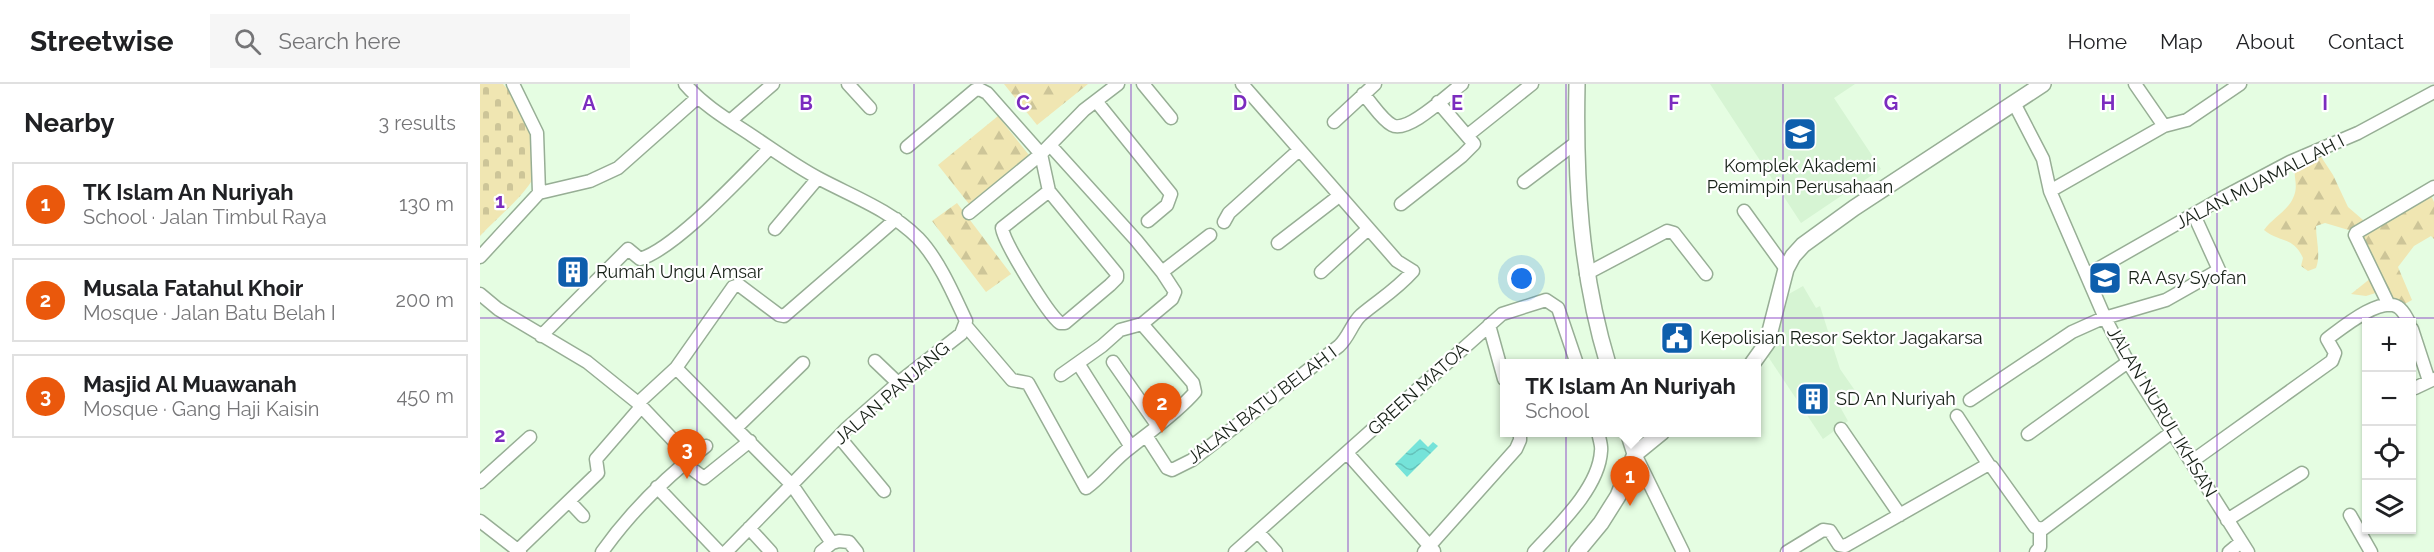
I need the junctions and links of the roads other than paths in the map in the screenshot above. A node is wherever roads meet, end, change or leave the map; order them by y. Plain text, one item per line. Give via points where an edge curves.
1 (515, 84) edge
2 (685, 84) edge
3 (773, 84) edge
4 (848, 84) edge
5 (1118, 84) edge
6 (1143, 84) edge
7 (1242, 84) edge
8 (1376, 84) edge
9 (1462, 84) edge
10 (1532, 84) edge
11 (1577, 84) edge
12 (2043, 84) edge
13 (2135, 84) edge
14 (2240, 84) edge
15 (2434, 92) edge
16 (1364, 94) junction
17 (697, 98) junction
18 (1096, 101) junction
19 (1438, 102) junction
20 (2014, 103) junction
21 (870, 108) dead end
22 (1171, 118) dead end
23 (730, 121) junction
24 (1334, 122) dead end
25 (2164, 126) junction
26 (1468, 135) junction
27 (1576, 142) junction
28 (907, 147) dead end
29 (771, 148) junction
30 (1046, 150) junction
31 (1295, 153) junction
32 (818, 178) junction
33 (1524, 182) dead end
34 (2434, 187) edge
35 (1049, 191) junction
36 (2050, 191) junction
37 (539, 193) junction
38 (1339, 196) junction
39 (1401, 204) dead end
40 (1744, 211) dead end
41 (969, 213) dead end
42 (2194, 215) junction
43 (896, 219) junction
44 (1148, 221) dead end
45 (1224, 222) dead end
46 (1368, 228) junction
47 (775, 229) dead end
48 (1210, 234) dead end
49 (1278, 243) dead end
50 (480, 257) edge
51 (1786, 269) junction
52 (1162, 272) junction
53 (1321, 272) dead end
54 (1586, 273) junction
55 (1706, 274) dead end
56 (2087, 274) junction
57 (480, 294) edge
58 (2389, 305) junction
59 (1502, 314) junction
60 (2105, 318) junction
61 (2407, 318) edge
62 (1142, 324) junction
63 (966, 326) junction
64 (1489, 326) junction
65 (542, 336) junction
66 (2416, 340) edge
67 (1465, 346) junction
68 (1576, 359) edge
69 (1607, 359) edge
70 (1755, 359) edge
71 (875, 361) dead end
72 (1113, 362) dead end
73 (2128, 362) junction
74 (803, 363) dead end
75 (1500, 365) edge
76 (676, 368) junction
77 (1081, 368) dead end
78 (1061, 375) dead end
79 (2431, 380) edge
80 (898, 383) junction
81 (2416, 388) edge
82 (1970, 400) dead end
83 (640, 404) junction
84 (1957, 416) dead end
85 (1157, 425) junction
86 (736, 428) junction
87 (1841, 429) dead end
88 (2172, 432) junction
89 (2028, 434) dead end
90 (530, 437) dead end
91 (1147, 437) junction
92 (1520, 437) edge
93 (1599, 437) edge
94 (1630, 437) edge
95 (1656, 437) edge
96 (840, 438) junction
97 (674, 441) dead end
98 (750, 441) junction
99 (706, 446) dead end
100 (1131, 447) junction
101 (1347, 453) junction
102 (1635, 454) junction
103 (2191, 462) junction
104 (684, 463) junction
105 (1989, 465) junction
106 (2301, 473) dead end
107 (480, 482) edge
108 (792, 485) junction
109 (657, 488) junction
110 (884, 491) dead end
111 (568, 501) junction
112 (1900, 515) junction
113 (2350, 515) dead end
114 (583, 516) dead end
115 (2228, 520) junction
116 (482, 524) edge
117 (749, 528) junction
118 (2040, 530) junction
119 (1258, 532) junction
120 (832, 543) junction
121 (2244, 547) edge
122 (1429, 550) edge
123 (519, 551) edge
124 (602, 552) edge
125 (719, 552) edge
126 (726, 552) edge
127 (771, 552) edge
128 (821, 552) edge
129 (857, 552) edge
130 (1234, 552) edge
131 (1276, 552) edge
132 (1534, 552) edge
133 (1577, 552) edge
134 (1683, 552) edge
135 (1787, 552) edge
136 (2036, 552) edge
137 (2229, 552) edge
138 (2371, 552) edge

1 - 37 street via 537,133
2 - 17 street, JALAN PANJANG
3 - 23 street
4 - 21 street
5 - 18 street
6 - 22 street
7 - 31 street, JALAN BATU BELAH I
8 - 16 street
9 - 19 street
10 - 26 street
11 - 27 street
12 - 20 street
13 - 25 street
14 - 25 street via 2187,120
15 - 42 street, JALAN MUAMALLAH I via 2358,133 2290,162
16 - 19 street via 1391,125 1398,127 1407,126
16 - 24 street
17 - 23 street, JALAN PANJANG
17 - 37 street via 618,168 590,181
18 - 30 street
18 - 44 street via 1172,194 1167,205
19 - 26 street
20 - 36 street, JALAN NURUL IKHSAN via 2043,159
20 - 51 street via 1803,245
23 - 29 street, JALAN PANJANG
25 - 36 street
26 - 39 street via 1473,146
27 - 33 street
27 - 54 street
28 - 30 street via 979,89
29 - 32 street, JALAN PANJANG
29 - 65 street via 696,219 651,255 640,259 628,249
30 - 35 street
30 - 41 street
30 - 52 street
31 - 38 street, JALAN BATU BELAH I
31 - 45 street
32 - 43 street, JALAN PANJANG
32 - 47 street
34 - 58 street via 2356,233
35 - 35 street via 1006,224 1002,234 1055,320 1065,323 1110,285 1117,274
36 - 56 street, JALAN NURUL IKHSAN
37 - 50 street
38 - 46 street, JALAN BATU BELAH I
38 - 49 street
40 - 51 street
42 - 56 street, JALAN MUAMALLAH I
42 - 60 street via 2219,270 2166,300
43 - 63 street, JALAN PANJANG via 926,247 958,303
43 - 76 street via 784,316 739,285 733,287
46 - 53 street
46 - 91 street, JALAN BATU BELAH I via 1397,261 1413,271 1395,291 1358,318 1340,346 1238,427 1177,468 1167,468
48 - 52 street
51 - 70 street via 1767,343
52 - 62 street via 1174,296
54 - 55 street via 1667,231 1674,233
54 - 69 street
56 - 60 street, JALAN NURUL IKHSAN
57 - 65 street
58 - 61 street via 2397,306
58 - 103 street via 2361,314 2324,337 2335,353 2332,361
59 - 64 street, GREEN MATOA
59 - 67 street via 1493,312 1465,338
59 - 68 street, GREEN MATOA via 1546,300 1558,308
60 - 73 street, JALAN NURUL IKHSAN
60 - 82 street via 2072,332
62 - 78 street via 1120,330
62 - 85 street via 1195,388 1193,395
63 - 80 street, JALAN PANJANG
63 - 100 street via 1012,380 1028,383 1086,488
64 - 67 street, GREEN MATOA
64 - 75 street, GREEN MATOA
65 - 83 street via 587,362
66 - 79 street
67 - 101 street, GREEN MATOA
71 - 80 street
72 - 85 street
73 - 88 street, JALAN NURUL IKHSAN
73 - 89 street
74 - 86 street
76 - 83 street
76 - 86 street
77 - 100 street
79 - 81 street
80 - 96 street, JALAN PANJANG
83 - 97 street
83 - 111 street via 596,459 598,473
84 - 105 street
85 - 91 street
86 - 98 street
87 - 112 street
88 - 103 street, JALAN NURUL IKHSAN
88 - 118 street
90 - 107 street
91 - 100 street
92 - 122 street via 1516,449
93 - 132 street via 1601,451 1593,479 1575,508
94 - 102 street
95 - 102 street
96 - 108 street, JALAN PANJANG
96 - 110 street
98 - 104 street via 704,478
98 - 108 street
99 - 104 street
101 - 119 street, GREEN MATOA
101 - 122 street
102 - 133 street via 1618,496
102 - 134 street
103 - 115 street, JALAN NURUL IKHSAN
104 - 109 street
105 - 112 street
105 - 118 street
106 - 115 street
108 - 117 street, JALAN PANJANG
108 - 120 street
109 - 124 street via 620,526
109 - 125 street
111 - 114 street
111 - 123 street
112 - 135 street via 1845,546 1839,545 1830,531 1823,530
113 - 138 street
115 - 121 street, JALAN NURUL IKHSAN
116 - 123 street
117 - 126 street, JALAN PANJANG
117 - 127 street
118 - 136 street via 2040,547
119 - 130 street, GREEN MATOA
119 - 131 street
120 - 128 street
120 - 129 street via 849,542
121 - 137 street

